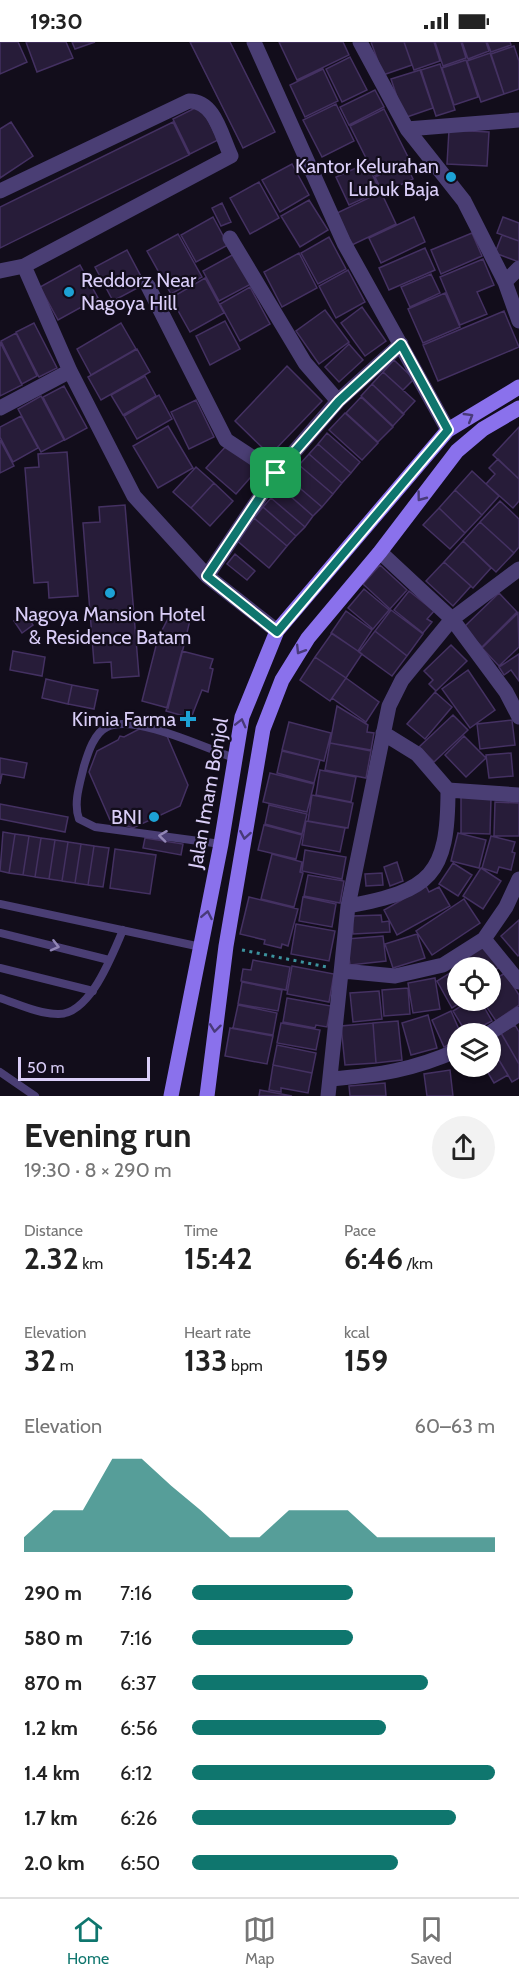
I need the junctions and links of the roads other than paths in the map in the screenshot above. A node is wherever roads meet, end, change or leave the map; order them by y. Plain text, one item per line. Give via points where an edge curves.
1 (254, 42) edge
2 (360, 42) edge
3 (519, 120) edge
4 (407, 129) junction
5 (0, 191) edge
6 (230, 238) dead end
7 (24, 266) junction
8 (519, 267) edge
9 (0, 272) edge
10 (505, 282) junction
11 (148, 286) dead end
12 (519, 321) edge
13 (401, 344) junction
14 (70, 371) junction
15 (519, 387) edge
16 (339, 401) junction
17 (0, 408) edge
18 (519, 408) edge
19 (448, 430) junction
20 (276, 473) junction
21 (380, 552) junction
22 (519, 569) edge
23 (207, 576) junction
24 (452, 620) junction
25 (277, 632) junction
26 (519, 717) edge
27 (383, 733) junction
28 (234, 758) junction
29 (448, 790) junction
30 (519, 795) edge
31 (221, 844) junction
32 (519, 879) edge
33 (0, 904) edge
34 (348, 906) junction
35 (123, 930) junction
36 (0, 933) edge
37 (484, 939) junction
38 (201, 947) junction
39 (109, 960) junction
40 (0, 968) edge
41 (343, 970) junction
42 (519, 982) edge
43 (93, 991) junction
44 (0, 998) edge
45 (519, 1014) edge
46 (501, 1026) edge
47 (447, 1055) edge
48 (0, 1072) edge
49 (331, 1078) junction
50 (35, 1096) edge
51 (171, 1096) edge
52 (207, 1096) edge
53 (328, 1096) edge

1 - 13 street via 344,243
2 - 4 street
3 - 4 street
4 - 10 street via 464,201
5 - 7 street via 189,101 200,101 209,108 231,156
6 - 16 street via 305,363
7 - 9 street
7 - 14 street
8 - 10 street
10 - 12 street
11 - 20 street via 226,440
13 - 16 street
13 - 19 street
14 - 17 street
14 - 23 street via 134,496
19 -> 15 main road, Jalan Imam Bonjol
16 - 20 street
18 -> 21 main road via 483,429 457,451
19 - 25 main road, Jalan Imam Bonjol
20 - 23 street
21 - 24 street
21 -> 52 main road via 308,638 282,680 263,729 226,946
22 - 24 street
23 - 25 street
24 - 26 street via 506,692
24 - 27 street via 402,680 389,706
28 -> 25 main road, Jalan Imam Bonjol via 242,717
27 - 29 street via 417,754
27 - 34 street
28 - 31 main road, Jalan Imam Bonjol
31 -> 28 lane via 94,827 79,819 75,808 90,749 106,727 126,723 143,727
29 - 30 street
29 - 34 street via 448,831 439,862 423,881 385,899
38 -> 31 main road, Jalan Imam Bonjol
32 - 37 street
33 - 35 lane
34 - 41 street
35 - 38 lane
35 - 39 lane
36 -> 39 lane
37 - 41 street via 443,964 395,976
37 - 42 street
38 - 51 main road, Jalan Imam Bonjol
39 - 43 lane
40 - 43 lane
41 - 49 street
43 - 44 lane via 74,1012 59,1015
45 - 46 street
47 - 49 street via 425,1065 377,1075
48 - 50 lane
49 - 53 street

